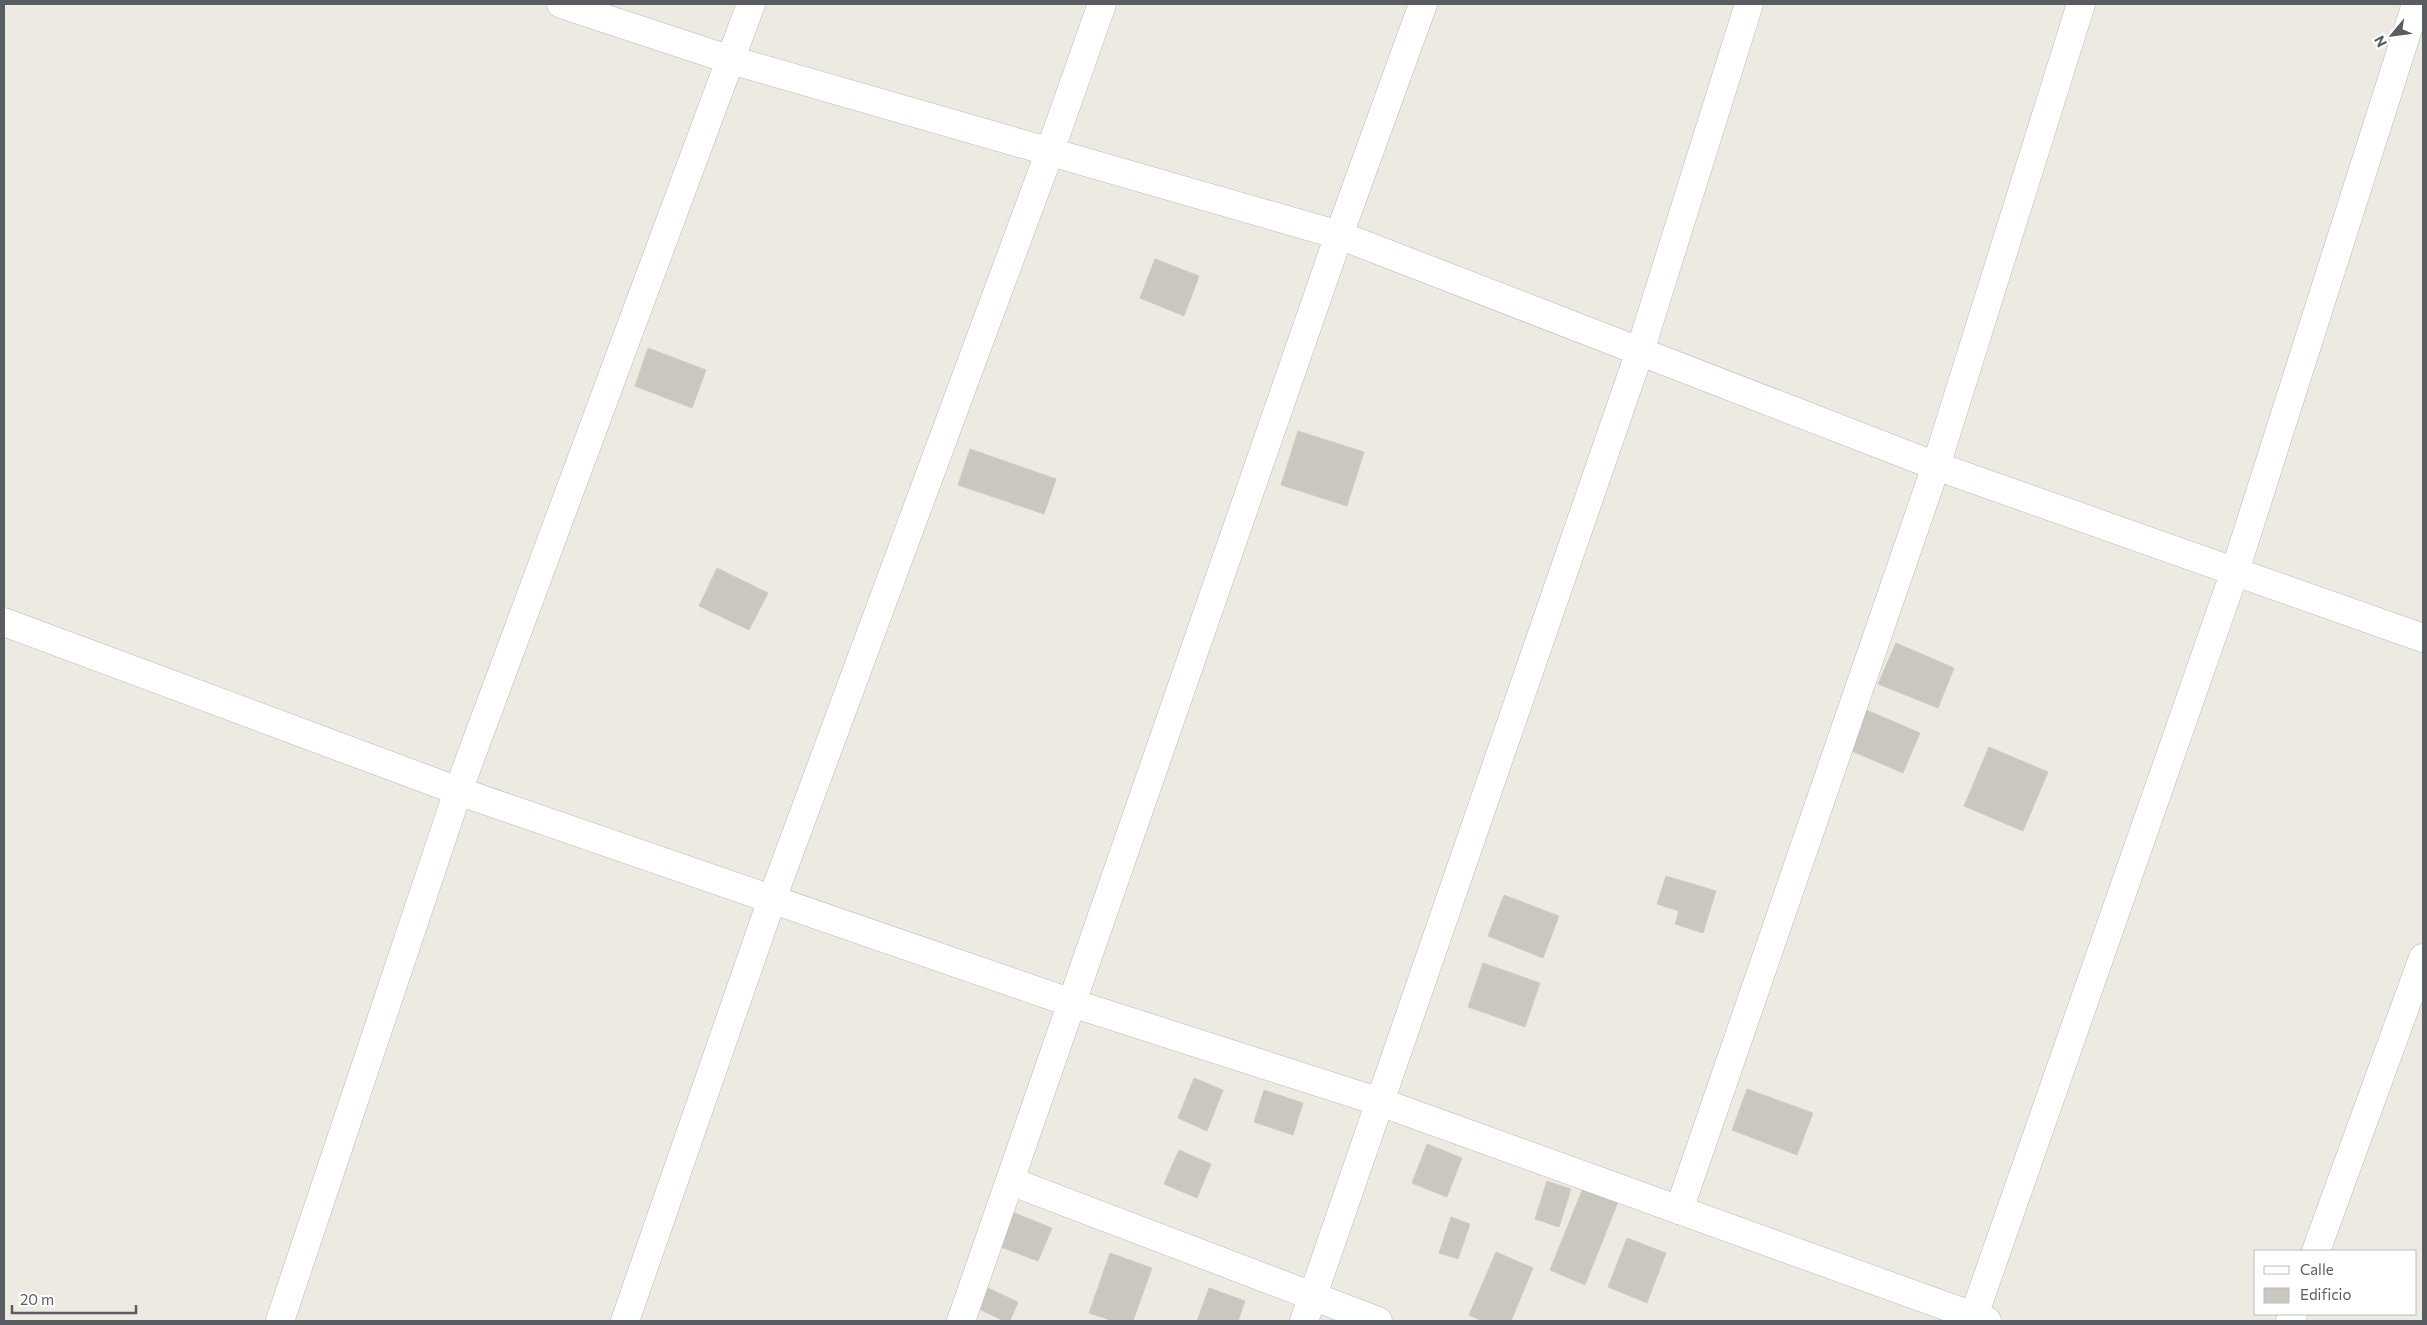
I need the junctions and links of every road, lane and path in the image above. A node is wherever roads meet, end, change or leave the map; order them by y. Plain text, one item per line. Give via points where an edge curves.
1 (561, 4) edge
2 (750, 4) edge
3 (1102, 4) edge
4 (1423, 4) edge
5 (1749, 4) edge
6 (2081, 4) edge
7 (2416, 4) edge
8 (731, 60) junction
9 (1050, 151) junction
10 (1339, 234) junction
11 (1640, 351) junction
12 (1936, 466) junction
13 (2235, 572) junction
14 (4, 622) edge
15 (2423, 638) edge
16 (458, 791) junction
17 (772, 899) junction
18 (2423, 958) edge
19 (1072, 1003) junction
20 (1380, 1102) junction
21 (1010, 1181) junction
22 (1679, 1210) junction
23 (2316, 1250) edge
24 (1308, 1309) edge
25 (1977, 1320) edge
26 (280, 1321) edge
27 (625, 1321) edge
28 (961, 1321) edge
29 (1378, 1321) edge

1 - 8 street
2 - 8 street
3 - 9 street
4 - 10 street
5 - 11 street
6 - 12 street
7 - 13 street
8 - 9 street
8 - 16 street
9 - 10 street
9 - 17 street
10 - 11 street
10 - 19 street
11 - 12 street
11 - 20 street
12 - 13 street
12 - 22 street
13 - 15 street
13 - 25 street
14 - 16 street
16 - 17 street
16 - 26 street
17 - 19 street
17 - 27 street
18 - 23 street
19 - 20 street
19 - 21 street
20 - 22 street
20 - 24 street
21 - 24 street
21 - 28 street
22 - 25 street
24 - 29 street

